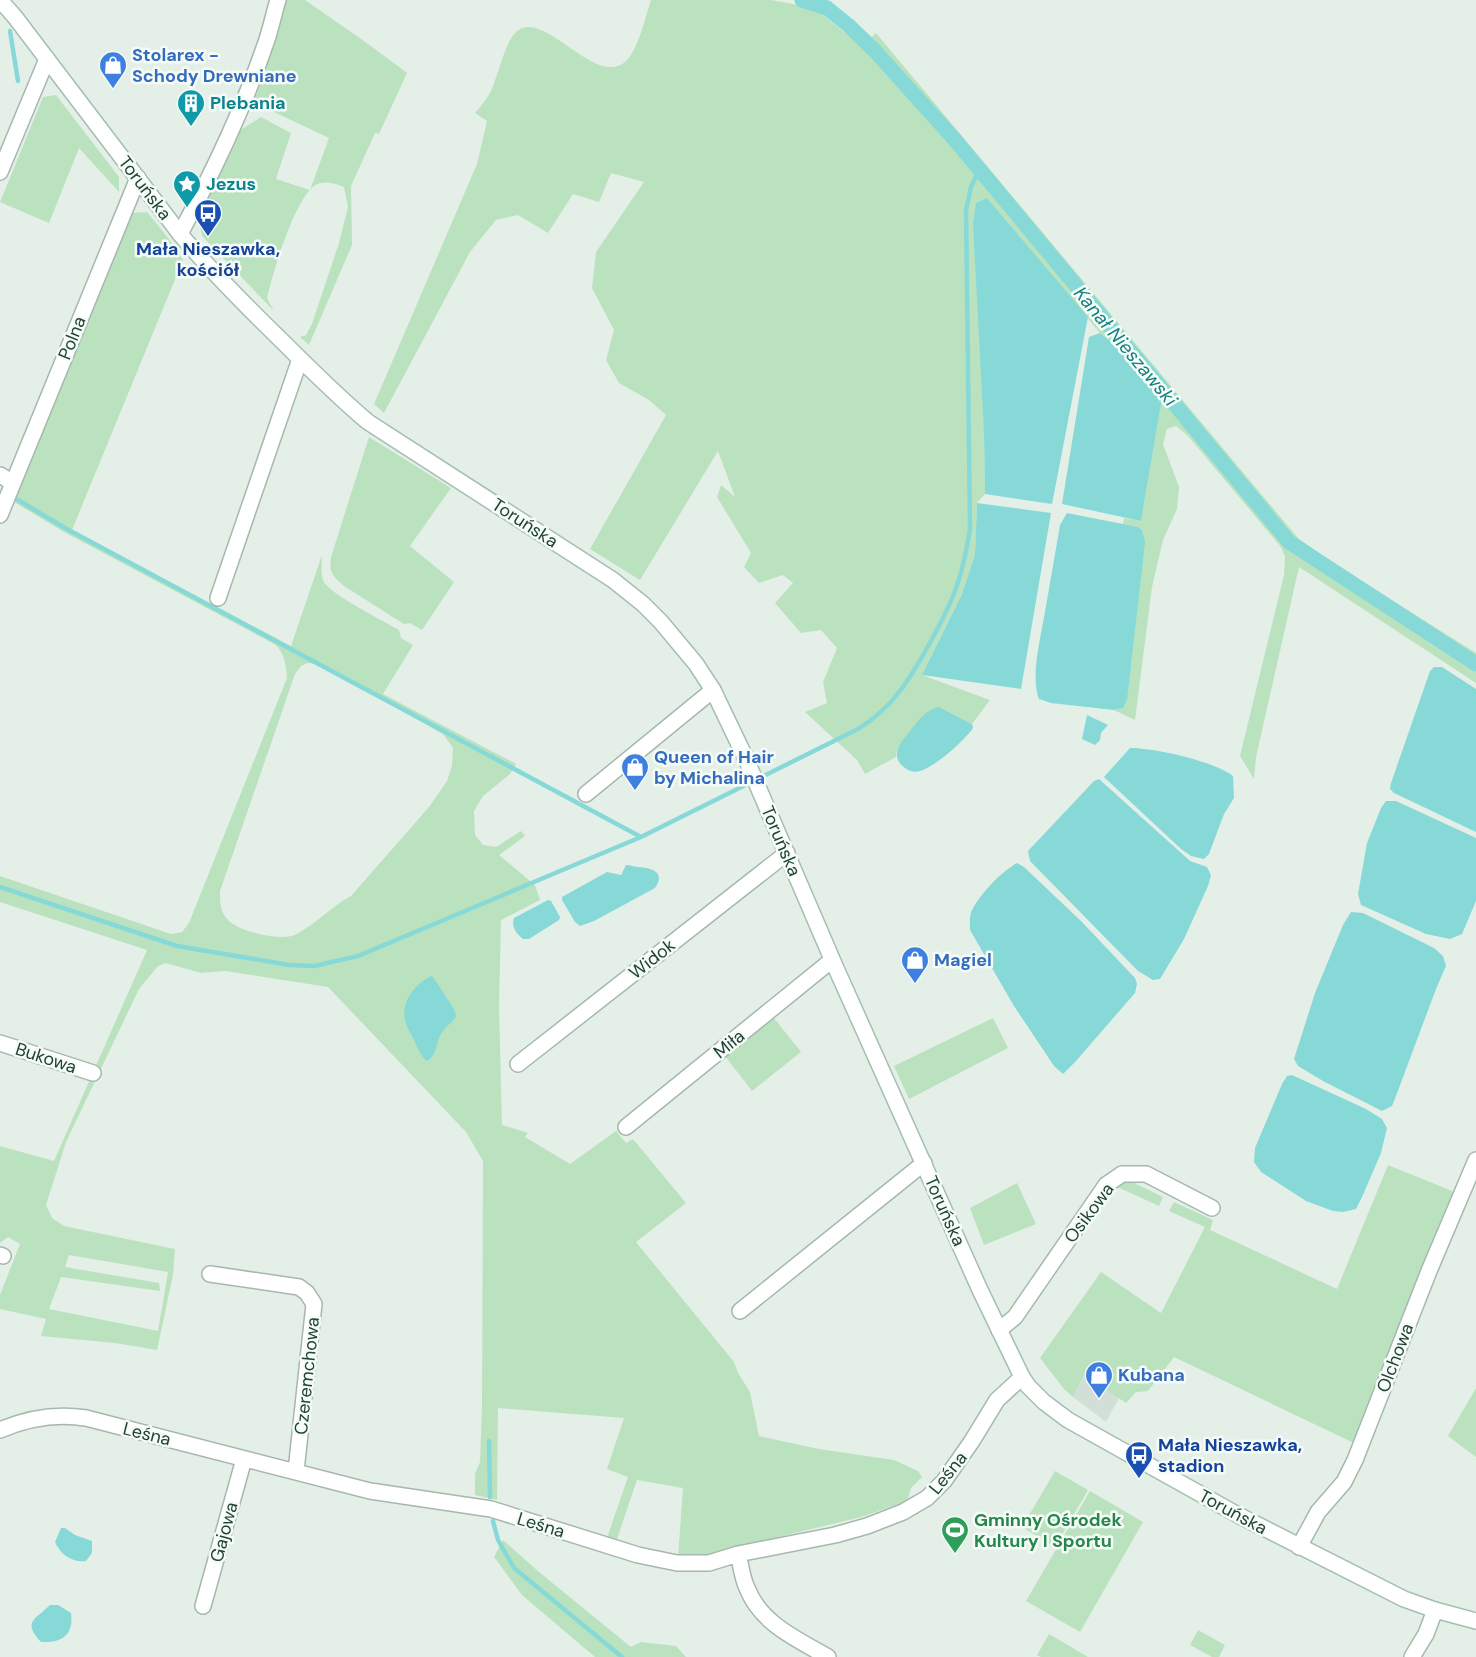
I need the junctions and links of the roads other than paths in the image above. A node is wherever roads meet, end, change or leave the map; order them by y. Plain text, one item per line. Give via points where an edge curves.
1 (0, 0) edge
2 (278, 0) edge
3 (47, 59) junction
4 (0, 172) edge
5 (138, 178) junction
6 (180, 234) junction
7 (300, 359) junction
8 (7, 479) edge
9 (0, 515) edge
10 (218, 598) dead end
11 (713, 690) junction
12 (586, 794) dead end
13 (787, 853) junction
14 (832, 960) junction
15 (0, 1043) edge
16 (518, 1064) dead end
17 (93, 1073) dead end
18 (626, 1127) dead end
19 (1476, 1160) edge
20 (924, 1163) junction
21 (1212, 1208) dead end
22 (210, 1274) dead end
23 (740, 1310) dead end
24 (999, 1330) junction
25 (1022, 1377) junction
26 (3, 1424) edge
27 (244, 1458) junction
28 (296, 1471) junction
29 (1299, 1547) junction
30 (738, 1554) junction
31 (204, 1606) dead end
32 (1435, 1610) junction
33 (1476, 1621) edge
34 (828, 1657) edge
35 (1412, 1657) edge

1 - 3 street, Toruńska
2 - 6 street via 265,47 244,102 210,178
3 - 4 street
3 - 5 street, Toruńska
5 - 6 street, Toruńska
5 - 8 street, Polna
6 - 7 street, Toruńska via 225,286
7 - 10 street
7 - 11 street, Toruńska via 368,422 632,595 679,643
8 - 9 street, Polna
11 - 12 street
11 - 13 street, Toruńska
13 - 14 street, Toruńska
13 - 16 street, Widok
14 - 18 street, Miła
14 - 20 street, Toruńska
15 - 17 street, Bukowa
19 - 29 street, Olchowa via 1355,1460 1344,1482 1318,1512
20 - 23 street
20 - 24 street, Toruńska
21 - 24 street, Osikowa via 1146,1174 1122,1174 1106,1185 1015,1317
22 - 28 street, Czeremchowa via 299,1287 314,1304
24 - 25 street, Toruńska
25 - 29 street, Toruńska via 1044,1402 1074,1424
25 - 30 street, Leśna via 998,1400 944,1481 927,1498 903,1512 867,1526
26 - 27 street, Leśna via 45,1416 75,1416
27 - 28 street, Leśna
27 - 31 street, Gajowa
28 - 30 street, Leśna via 370,1491 491,1509 660,1560 709,1563
29 - 32 street, Toruńska via 1385,1590
30 - 34 street via 746,1588 767,1619
32 - 33 street, Toruńska
32 - 35 street

